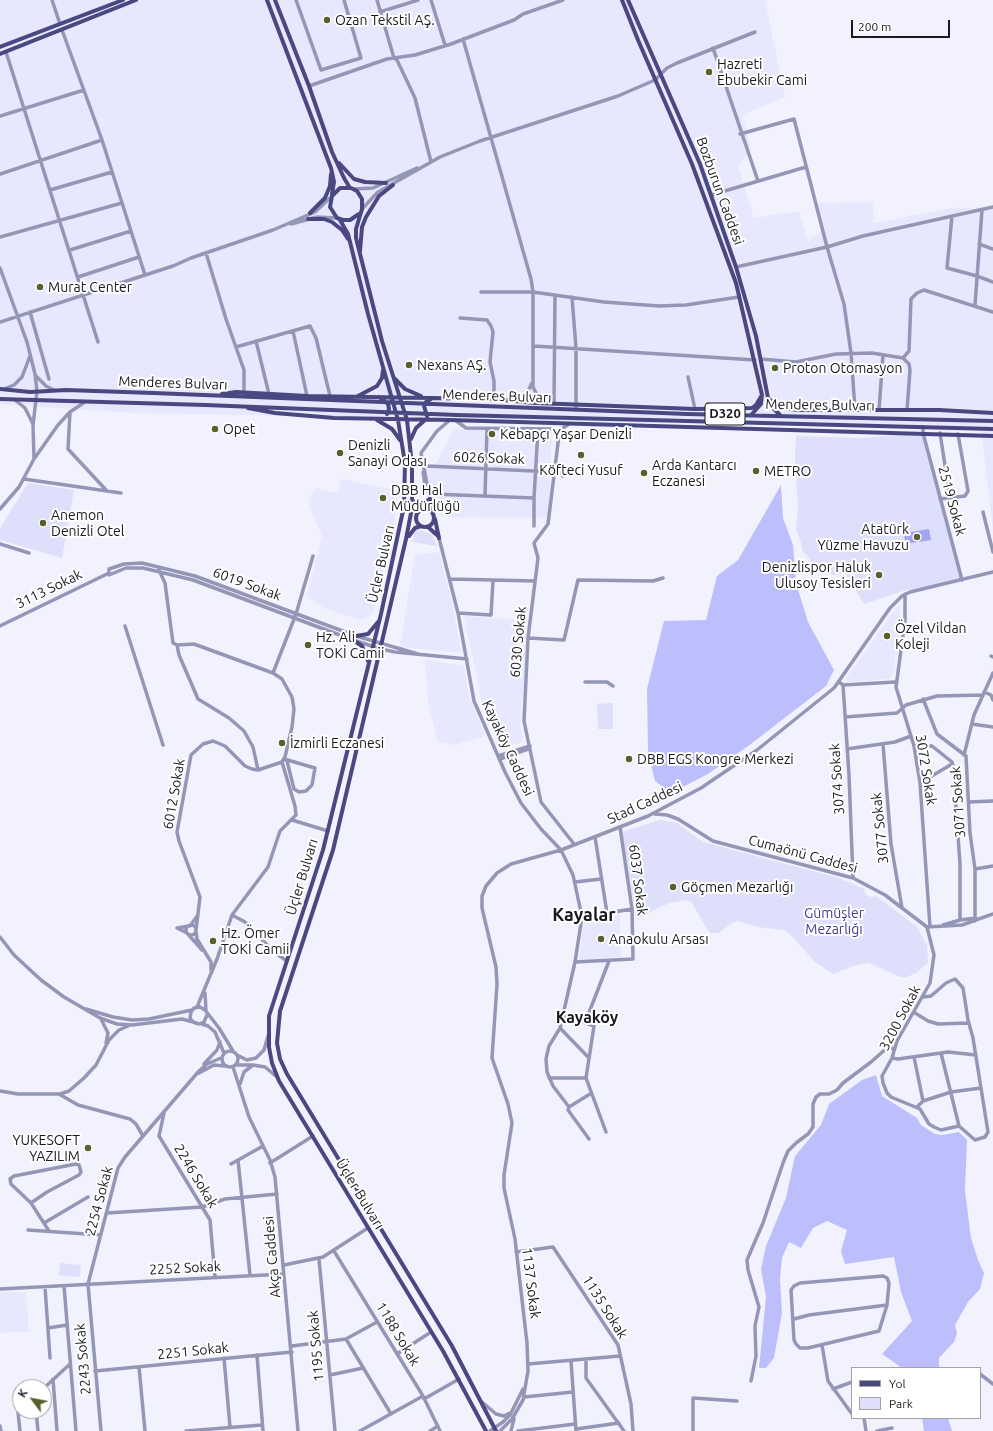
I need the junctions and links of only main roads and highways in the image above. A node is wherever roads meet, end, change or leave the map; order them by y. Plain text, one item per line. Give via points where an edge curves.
1 (124, 0) edge
2 (136, 0) edge
3 (267, 0) edge
4 (274, 0) edge
5 (622, 0) edge
6 (628, 0) edge
7 (0, 47) edge
8 (0, 54) edge
9 (332, 152) junction
10 (331, 168) junction
11 (386, 183) road end
12 (393, 185) road end
13 (352, 188) junction
14 (331, 197) junction
15 (310, 213) road end
16 (359, 214) junction
17 (308, 219) road end
18 (338, 219) junction
19 (351, 244) junction
20 (360, 256) junction
21 (383, 368) junction
22 (392, 375) junction
23 (2, 389) edge
24 (244, 395) junction
25 (762, 395) junction
26 (378, 397) junction
27 (392, 397) junction
28 (399, 397) junction
29 (425, 397) junction
30 (434, 398) junction
31 (768, 398) junction
32 (0, 399) edge
33 (356, 399) junction
34 (242, 406) junction
35 (576, 407) junction
36 (993, 414) edge
37 (752, 415) junction
38 (780, 415) junction
39 (456, 418) junction
40 (375, 420) junction
41 (398, 420) junction
42 (407, 420) junction
43 (425, 420) junction
44 (433, 420) junction
45 (604, 420) junction
46 (993, 421) edge
47 (621, 425) junction
48 (993, 429) edge
49 (993, 436) edge
50 (411, 442) junction
51 (402, 443) junction
52 (413, 501) junction
53 (424, 509) junction
54 (434, 517) junction
55 (421, 526) junction
56 (428, 527) junction
57 (406, 539) junction
58 (381, 614) junction
59 (366, 672) junction
60 (495, 1430) edge
61 (486, 1431) edge

1 - 7 main road
2 - 8 main road
3 - 10 main road
4 - 9 main road via 309,86
5 - 25 main road, Bozburun Caddesi via 692,164 736,283
6 - 31 main road, Bozburun Caddesi via 700,164 711,195 756,336
9 - 11 main road via 343,169 354,179
9 - 13 main road via 344,178
10 - 14 main road via 334,182
10 - 15 main road via 327,194 320,205
12 - 20 main road via 380,196 366,217 361,235
13 - 14 main road via 340,188
13 - 16 main road via 362,200
14 - 18 main road via 331,211
16 - 18 main road via 350,220
16 - 20 main road via 355,233
17 - 19 main road via 332,222 344,232
18 - 19 main road, Üçler Bulvarı via 346,228
19 - 21 main road, Üçler Bulvarı
20 - 22 main road, Üçler Bulvarı
21 - 27 main road, Üçler Bulvarı
21 - 33 main road via 379,384
22 - 28 main road, Üçler Bulvarı
22 - 29 main road via 404,389
23 - 24 main road, Menderes Bulvarı
24 - 33 main road, Menderes Bulvarı
24 - 33 main road via 330,396
25 - 35 main road via 752,408
25 - 37 main road via 762,404
26 - 27 main road
26 - 33 main road
26 - 40 main road via 388,404 389,409 385,417
27 - 28 main road
27 - 41 main road, Üçler Bulvarı
28 - 29 main road
28 - 42 main road, Üçler Bulvarı
29 - 30 main road
30 - 35 main road via 494,399
30 - 44 main road via 426,402 424,410
31 - 36 main road via 787,409
31 - 38 main road via 774,410
32 - 34 main road, Menderes Bulvarı
33 - 35 main road, Menderes Bulvarı / D320 via 457,406
34 - 39 main road, Menderes Bulvarı / D320
34 - 40 main road via 254,411
35 - 37 main road, Menderes Bulvarı / D320 via 629,412
37 - 38 main road, Menderes Bulvarı / D320
38 - 46 main road, Menderes Bulvarı / D320
39 - 44 main road
39 - 45 main road, Menderes Bulvarı / D320
39 - 47 main road
40 - 41 main road
40 - 51 main road via 392,429
41 - 42 main road
41 - 51 main road, Üçler Bulvarı
42 - 43 main road
42 - 50 main road, Üçler Bulvarı
43 - 44 main road
43 - 50 main road via 416,428
45 - 47 main road
45 - 48 main road, Menderes Bulvarı / D320
47 - 49 main road
50 - 52 main road, Üçler Bulvarı
51 - 58 main road, Üçler Bulvarı via 405,463 404,506
52 - 53 main road via 418,508
52 - 57 main road, Üçler Bulvarı
53 - 54 main road via 430,510
53 - 54 main road via 428,506 429,500
53 - 55 main road via 418,512 416,518
54 - 56 main road
54 - 56 main road via 439,538
55 - 56 main road
55 - 57 main road via 413,530
57 - 60 main road, Üçler Bulvarı via 333,850 280,1011 277,1043 286,1074 452,1346
58 - 59 main road, Üçler Bulvarı
58 - 59 main road via 375,627 368,634 354,638 366,653
59 - 61 main road, Üçler Bulvarı via 328,831 269,1016 271,1058 277,1077 459,1379

